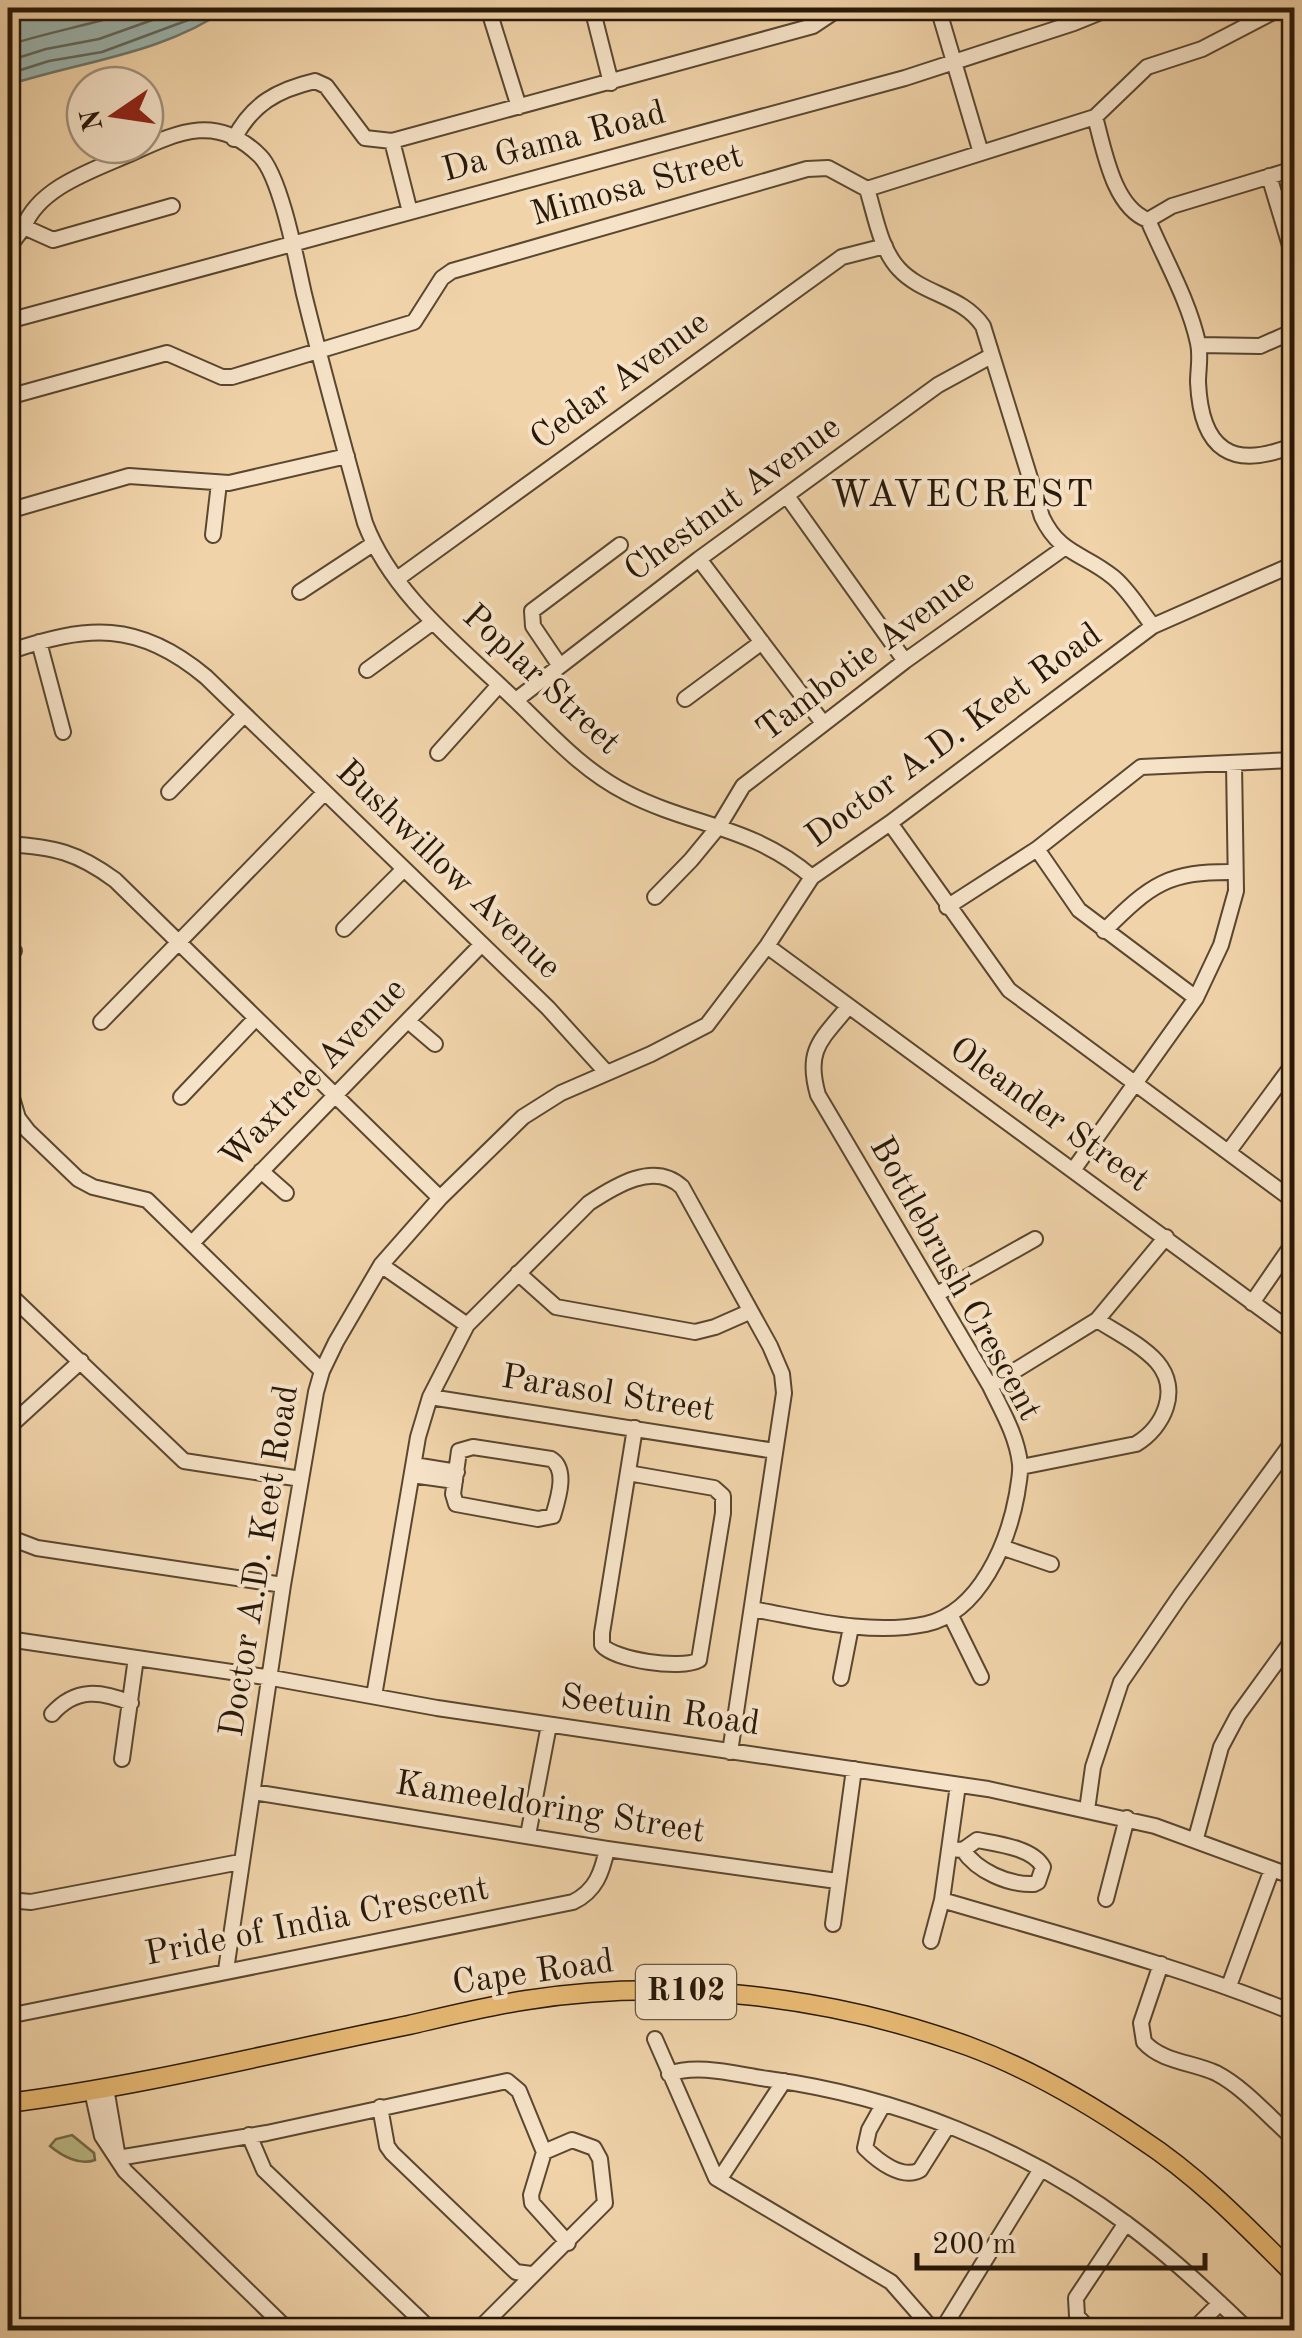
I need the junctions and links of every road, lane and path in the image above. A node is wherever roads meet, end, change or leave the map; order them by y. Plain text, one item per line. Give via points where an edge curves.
1 (488, 8) edge
2 (592, 8) edge
3 (832, 8) edge
4 (938, 8) edge
5 (1111, 8) edge
6 (1281, 8) edge
7 (954, 60) junction
8 (611, 83) junction
9 (519, 107) junction
10 (1095, 116) junction
11 (234, 139) junction
12 (392, 142) junction
13 (981, 153) junction
14 (1294, 168) edge
15 (1269, 176) junction
16 (867, 188) junction
17 (172, 206) dead end
18 (410, 212) junction
19 (1148, 220) junction
20 (24, 227) junction
21 (292, 244) junction
22 (885, 246) junction
23 (8, 248) edge
24 (1294, 259) edge
25 (8, 321) edge
26 (1294, 331) edge
27 (1199, 346) junction
28 (319, 350) junction
29 (991, 356) junction
30 (8, 397) edge
31 (1294, 445) edge
32 (346, 456) junction
33 (218, 483) junction
34 (786, 496) junction
35 (8, 511) edge
36 (214, 535) dead end
37 (374, 544) junction
38 (620, 544) dead end
39 (1064, 548) junction
40 (699, 559) junction
41 (1294, 564) edge
42 (397, 579) junction
43 (300, 592) dead end
44 (433, 622) junction
45 (1152, 626) junction
46 (38, 642) junction
47 (762, 642) junction
48 (8, 652) edge
49 (905, 661) junction
50 (560, 666) junction
51 (367, 670) dead end
52 (499, 684) junction
53 (685, 699) dead end
54 (516, 700) junction
55 (244, 716) junction
56 (823, 723) junction
57 (63, 732) dead end
58 (438, 753) dead end
59 (1294, 760) edge
60 (1234, 763) junction
61 (169, 792) dead end
62 (324, 793) junction
63 (890, 823) junction
64 (719, 826) junction
65 (8, 844) edge
66 (1037, 849) junction
67 (403, 870) junction
68 (1235, 872) junction
69 (812, 877) junction
70 (655, 897) dead end
71 (947, 907) junction
72 (344, 930) dead end
73 (1104, 931) junction
74 (178, 941) junction
75 (480, 946) junction
76 (767, 946) junction
77 (1196, 998) junction
78 (848, 1007) junction
79 (256, 1018) junction
80 (408, 1020) junction
81 (101, 1022) dead end
82 (435, 1044) dead end
83 (1294, 1063) edge
84 (606, 1072) junction
85 (1133, 1083) junction
86 (8, 1084) edge
87 (335, 1094) junction
88 (180, 1097) dead end
89 (1229, 1152) junction
90 (1074, 1169) junction
91 (261, 1171) junction
92 (286, 1193) dead end
93 (440, 1198) junction
94 (1294, 1201) edge
95 (1166, 1237) junction
96 (1035, 1239) dead end
97 (1294, 1242) edge
98 (192, 1243) junction
99 (381, 1265) junction
100 (518, 1273) junction
101 (8, 1292) edge
102 (937, 1294) junction
103 (1252, 1303) junction
104 (749, 1312) junction
105 (1097, 1320) junction
106 (467, 1325) junction
107 (1294, 1333) edge
108 (81, 1362) junction
109 (322, 1370) junction
110 (990, 1386) junction
111 (430, 1397) junction
112 (11, 1425) dead end
113 (636, 1428) junction
114 (1294, 1440) edge
115 (776, 1451) junction
116 (1021, 1467) junction
117 (413, 1470) junction
118 (628, 1473) junction
119 (456, 1476) junction
120 (301, 1479) junction
121 (8, 1536) edge
122 (1004, 1548) junction
123 (1052, 1564) dead end
124 (283, 1585) junction
125 (752, 1609) junction
126 (950, 1616) junction
127 (851, 1626) junction
128 (1294, 1638) edge
129 (8, 1642) edge
130 (136, 1658) junction
131 (981, 1677) dead end
132 (272, 1678) junction
133 (841, 1678) dead end
134 (374, 1696) junction
135 (131, 1704) junction
136 (55, 1706) dead end
137 (549, 1725) junction
138 (730, 1752) junction
139 (122, 1760) dead end
140 (854, 1769) junction
141 (958, 1785) junction
142 (254, 1792) junction
143 (1087, 1810) junction
144 (1128, 1818) junction
145 (528, 1835) junction
146 (1196, 1838) junction
147 (607, 1849) junction
148 (956, 1849) junction
149 (240, 1862) junction
150 (1272, 1869) junction
151 (1294, 1877) edge
152 (837, 1880) junction
153 (1106, 1899) dead end
154 (8, 1900) edge
155 (942, 1900) junction
156 (834, 1924) dead end
157 (931, 1941) dead end
158 (1161, 1964) junction
159 (226, 1970) junction
160 (1230, 1986) junction
161 (1294, 2013) edge
162 (8, 2016) edge
163 (654, 2039) dead end
164 (669, 2074) junction
165 (784, 2081) junction
166 (99, 2089) junction
167 (8, 2103) edge
168 (883, 2105) junction
169 (380, 2107) junction
170 (947, 2128) junction
171 (249, 2135) junction
172 (1294, 2139) edge
173 (544, 2152) junction
174 (118, 2158) junction
175 (1041, 2170) junction
176 (720, 2180) junction
177 (1126, 2223) junction
178 (568, 2243) junction
179 (532, 2274) junction
180 (1294, 2274) edge
181 (1220, 2303) junction
182 (288, 2330) edge
183 (431, 2330) edge
184 (478, 2330) edge
185 (933, 2330) edge
186 (942, 2330) edge
187 (1090, 2330) edge
188 (1193, 2330) edge
189 (1248, 2330) edge

1 - 9 street
2 - 8 street
3 - 8 street via 813,26
4 - 7 street
5 - 7 street, Da Gama Road
6 - 10 street via 1202,49 1147,66
7 - 13 street
7 - 18 street, Da Gama Road
8 - 9 street
9 - 12 street
10 - 13 street
10 - 19 street via 1118,188 1136,216
11 - 12 street via 259,105 315,81 365,138
11 - 20 street via 203,128 161,140 43,198
11 - 21 street, Poplar Street via 266,165
12 - 18 street
13 - 16 street
14 - 15 street
15 - 19 street
15 - 24 street
16 - 22 street
16 - 28 street, Mimosa Street via 828,168 807,169 452,271 414,322
17 - 20 street via 52,240
18 - 21 street, Da Gama Road
19 - 27 street
20 - 23 street
21 - 25 street, Da Gama Road
21 - 28 street, Poplar Street
22 - 29 street via 912,279 972,312
22 - 42 street, Cedar Avenue via 842,257
26 - 27 street via 1260,346
27 - 31 street via 1202,411 1220,446 1254,458
28 - 30 street, Mimosa Street via 226,378 167,353
28 - 32 street, Poplar Street
29 - 34 street, Chestnut Avenue via 938,385
29 - 39 street via 1042,517
32 - 33 street
32 - 37 street, Poplar Street
33 - 35 street via 129,476
33 - 36 street
34 - 40 street, Chestnut Avenue
34 - 49 street
37 - 42 street, Poplar Street
37 - 43 street
38 - 50 street via 532,610 533,626
39 - 45 street via 1112,576
39 - 49 street, Tambotie Avenue
40 - 47 street
40 - 50 street, Chestnut Avenue
41 - 45 street, Doctor A.D. Keet Road
42 - 44 street, Poplar Street
44 - 51 street, Poplar Street
44 - 52 street, Poplar Street
45 - 63 street, Doctor A.D. Keet Road
46 - 48 street, Bushwillow Avenue
46 - 55 street, Bushwillow Avenue via 84,632 141,637 192,665
46 - 57 street
47 - 53 street
47 - 56 street
49 - 56 street, Tambotie Avenue
50 - 54 street, Chestnut Avenue
52 - 54 street, Poplar Street
52 - 58 street
54 - 64 street, Poplar Street via 605,780
55 - 61 street
55 - 62 street, Bushwillow Avenue
56 - 64 street, Tambotie Avenue via 743,786
59 - 60 street
60 - 66 street via 1141,767
60 - 68 street
62 - 67 street, Bushwillow Avenue
62 - 74 street
63 - 69 street, Doctor A.D. Keet Road
63 - 71 street
64 - 69 street, Poplar Street via 789,857
64 - 70 street
65 - 74 street via 50,847 90,862
66 - 71 street
66 - 73 street via 1079,910
67 - 72 street
67 - 75 street, Bushwillow Avenue
68 - 73 street via 1174,877
68 - 77 street via 1221,945
69 - 76 street, Doctor A.D. Keet Road
71 - 85 street via 1009,990
73 - 77 street
74 - 79 street
74 - 81 street
75 - 80 street, Waxtree Avenue
75 - 84 street, Bushwillow Avenue
76 - 78 street, Oleander Street
76 - 84 street, Doctor A.D. Keet Road via 707,1025
77 - 85 street
78 - 90 street, Oleander Street
78 - 102 street, Bottlebrush Crescent via 816,1045 812,1074 818,1095
79 - 87 street
79 - 88 street
80 - 82 street
80 - 87 street, Waxtree Avenue
83 - 89 street
84 - 93 street, Doctor A.D. Keet Road via 523,1118
85 - 89 street
85 - 90 street
86 - 98 street via 18,1118 78,1178 146,1200
87 - 91 street, Waxtree Avenue
87 - 93 street
89 - 94 street
90 - 95 street, Oleander Street
91 - 92 street
91 - 98 street, Waxtree Avenue
93 - 99 street, Doctor A.D. Keet Road
95 - 103 street, Oleander Street
95 - 105 street
96 - 102 street
97 - 103 street
98 - 109 street
99 - 106 street
99 - 109 street, Doctor A.D. Keet Road
100 - 104 street via 550,1304 570,1312 695,1332
100 - 104 street via 610,1188 660,1175 682,1187
100 - 106 street
101 - 108 street
102 - 110 street, Bottlebrush Crescent
103 - 107 street, Oleander Street
104 - 115 street via 782,1374
105 - 110 street
105 - 116 street via 1159,1364 1169,1394 1166,1411 1136,1444
106 - 111 street
108 - 112 street
108 - 120 street via 184,1462
109 - 120 street, Doctor A.D. Keet Road
110 - 116 street, Bottlebrush Crescent
111 - 113 street, Parasol Street
111 - 117 street
113 - 115 street, Parasol Street
113 - 118 street
114 - 143 street via 1122,1682
115 - 125 street
116 - 122 street, Bottlebrush Crescent
117 - 119 street
117 - 134 street
118 - 118 street via 602,1645 610,1654 694,1664 724,1501 714,1488
119 - 119 street via 458,1506 546,1520 555,1511 561,1471 551,1458 467,1446 460,1450
120 - 124 street, Doctor A.D. Keet Road
121 - 124 street via 37,1548
122 - 123 street
122 - 126 street, Bottlebrush Crescent
124 - 132 street, Doctor A.D. Keet Road
125 - 127 street
125 - 138 street
126 - 127 street via 925,1624
126 - 131 street
127 - 133 street
128 - 146 street via 1221,1747
129 - 130 street, Seetuin Road
130 - 132 street, Seetuin Road
130 - 135 street
132 - 134 street, Seetuin Road
132 - 142 street, Doctor A.D. Keet Road
134 - 137 street, Seetuin Road
135 - 136 street via 100,1692
135 - 139 street
137 - 138 street, Seetuin Road
137 - 145 street
138 - 140 street, Seetuin Road
140 - 141 street, Seetuin Road
140 - 152 street
141 - 143 street, Seetuin Road
141 - 148 street
142 - 145 street, Kameeldoring Street
142 - 149 street, Doctor A.D. Keet Road
143 - 144 street, Seetuin Road
144 - 146 street, Seetuin Road
144 - 153 street
145 - 147 street, Kameeldoring Street
146 - 150 street, Seetuin Road
147 - 152 street, Kameeldoring Street
147 - 159 street, Pride of India Crescent via 598,1880 573,1902
148 - 148 street via 978,1868 1021,1884 1034,1884 1042,1874 1033,1855 977,1840
148 - 155 street
149 - 154 street via 32,1902
149 - 159 street, Doctor A.D. Keet Road
150 - 151 street, Seetuin Road
150 - 160 street
152 - 156 street
155 - 157 street
155 - 158 street
158 - 160 street
158 - 172 street via 1141,2023 1144,2042 1238,2088
159 - 162 street, Pride of India Crescent
160 - 161 street
163 - 164 street
164 - 165 street via 689,2070
164 - 176 street
165 - 168 street
165 - 176 street
166 - 167 main road, Cape Road / R102
166 - 174 street
166 - 180 main road, Cape Road / R102 via 526,2000 684,1992 786,2001 970,2046 1069,2095 1212,2192
168 - 170 street
168 - 170 street via 865,2148 904,2173 920,2170
169 - 171 street
169 - 173 street via 507,2081 519,2091
169 - 179 street via 392,2153 516,2272
170 - 175 street
171 - 174 street
171 - 183 street via 264,2170
173 - 178 street via 531,2199
173 - 178 street via 576,2140 600,2159 606,2203
174 - 182 street
175 - 177 street
175 - 186 street
176 - 185 street via 891,2282
177 - 181 street
177 - 187 street via 1076,2298 1077,2316
178 - 179 street
179 - 184 street
181 - 188 street
181 - 189 street

